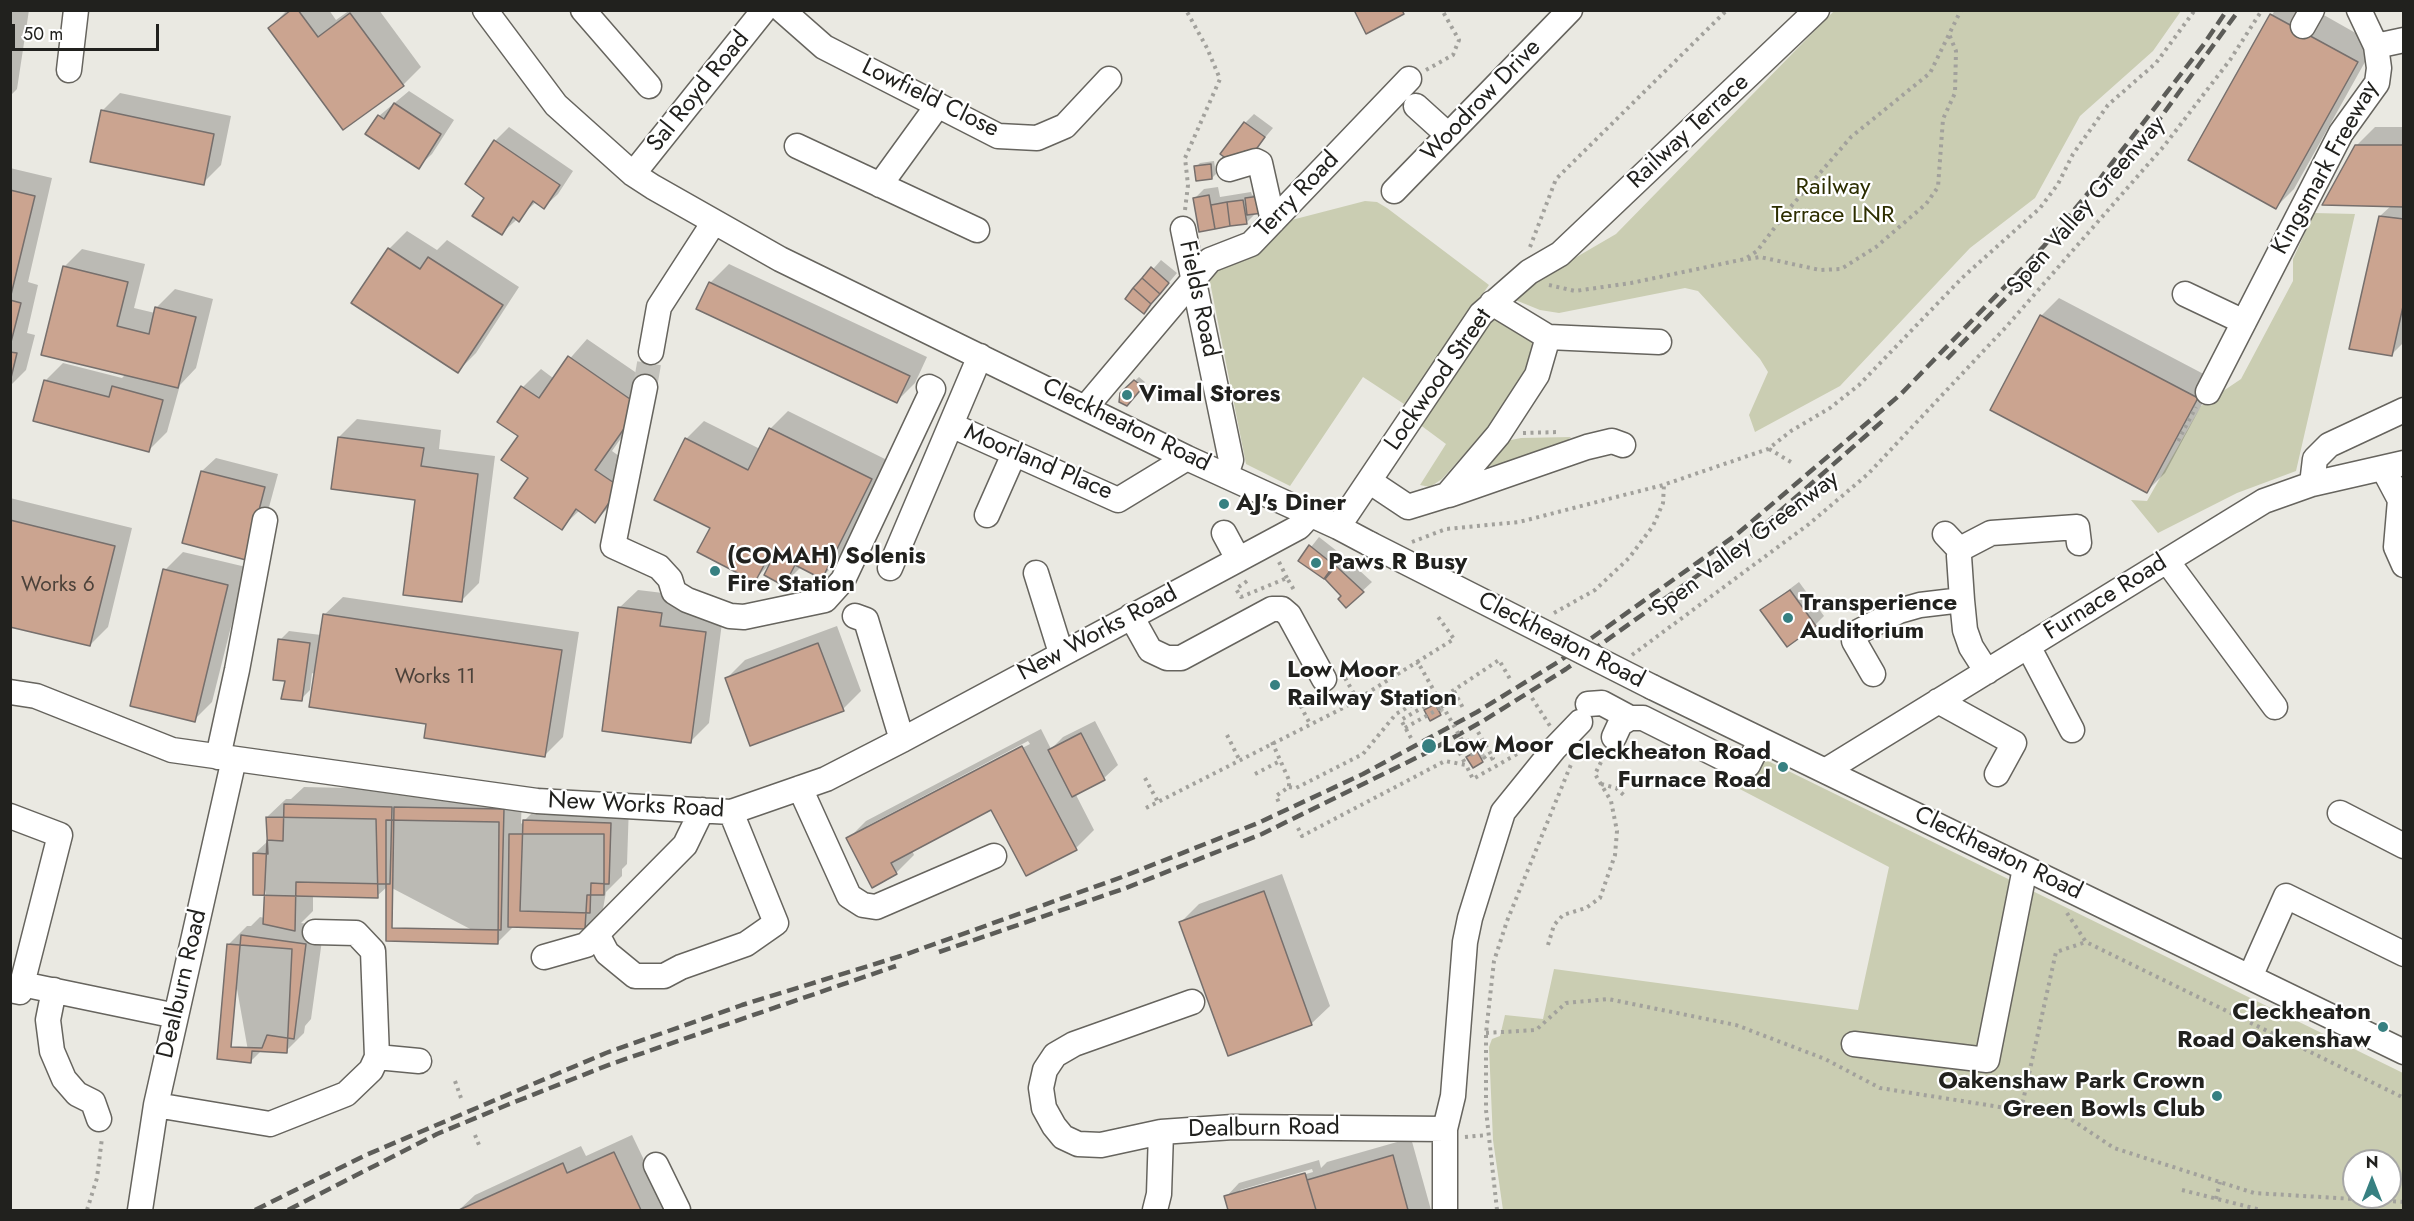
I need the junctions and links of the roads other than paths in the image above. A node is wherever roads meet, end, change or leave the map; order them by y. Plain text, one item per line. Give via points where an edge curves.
1 (76, 10) edge
2 (485, 10) edge
3 (583, 10) edge
4 (764, 10) edge
5 (782, 10) edge
6 (1570, 10) edge
7 (1817, 10) edge
8 (2358, 10) edge
9 (2403, 40) edge
10 (2376, 46) junction
11 (69, 70) dead end
12 (1109, 79) dead end
13 (1409, 79) road end
14 (649, 86) dead end
15 (938, 105) junction
16 (1416, 106) dead end
17 (1448, 135) junction
18 (797, 146) dead end
19 (1229, 169) dead end
20 (633, 174) junction
21 (880, 185) junction
22 (1394, 191) dead end
23 (1273, 221) junction
24 (714, 222) junction
25 (1183, 229) road end
26 (977, 230) dead end
27 (1560, 254) joint
28 (1194, 280) junction
29 (2185, 294) dead end
30 (1492, 303) junction
31 (2244, 322) junction
32 (1548, 337) junction
33 (1659, 342) dead end
34 (651, 352) tunnel mouth
35 (980, 356) junction
36 (645, 387) tunnel mouth
37 (928, 387) dead end
38 (2208, 392) road end
39 (1086, 407) junction
40 (2403, 410) edge
41 (951, 425) junction
42 (1623, 445) dead end
43 (1014, 454) junction
44 (1187, 459) junction
45 (2393, 466) edge
46 (1226, 475) junction
47 (1369, 481) junction
48 (2312, 484) junction
49 (1447, 495) junction
50 (987, 515) dead end
51 (1310, 515) junction
52 (265, 520) dead end
53 (1338, 527) junction
54 (1224, 533) dead end
55 (2079, 543) dead end
56 (2167, 561) junction
57 (2403, 565) edge
58 (890, 568) dead end
59 (1246, 568) junction
60 (1036, 573) dead end
61 (1962, 600) junction
62 (855, 616) dead end
63 (1131, 616) junction
64 (2028, 646) junction
65 (1061, 653) junction
66 (1987, 672) junction
67 (1332, 674) road end
68 (1873, 674) dead end
69 (10, 692) edge
70 (1938, 701) junction
71 (2275, 707) dead end
72 (1630, 718) junction
73 (2072, 730) dead end
74 (1614, 737) road end
75 (902, 740) junction
76 (1760, 741) junction
77 (226, 758) junction
78 (1825, 771) junction
79 (1997, 774) dead end
80 (800, 788) junction
81 (702, 810) junction
82 (731, 812) junction
83 (2340, 813) dead end
84 (10, 816) edge
85 (2403, 846) edge
86 (994, 856) dead end
87 (2025, 868) junction
88 (315, 932) dead end
89 (597, 934) junction
90 (2403, 954) edge
91 (544, 957) dead end
92 (2250, 977) junction
93 (16, 987) edge
94 (54, 990) junction
95 (1192, 1002) dead end
96 (176, 1016) junction
97 (1854, 1044) dead end
98 (2403, 1052) edge
99 (377, 1057) junction
100 (419, 1061) dead end
101 (156, 1105) junction
102 (99, 1119) road end
103 (1445, 1129) junction
104 (1161, 1132) junction
105 (656, 1165) dead end
106 (140, 1210) edge
107 (678, 1210) edge
108 (1155, 1210) edge
109 (1445, 1210) edge

1 - 11 street
2 - 20 street, Cleckheaton Road via 556,105
3 - 14 street
4 - 20 street, Sal Royd Road
5 - 15 street, Lowfield Close via 825,47
6 - 17 street, Woodrow Drive
7 - 27 street, Railway Terrace
8 - 10 street, Kingsmark Freeway
9 - 10 street
10 - 31 street, Kingsmark Freeway via 2377,83 2341,134
12 - 15 street, Lowfield Close via 1065,126 1037,138 998,136
13 - 23 street, Terry Road
15 - 21 street
16 - 17 street
17 - 22 street, Woodrow Drive
18 - 21 street
19 - 23 street via 1260,163
20 - 24 street, Cleckheaton Road
21 - 26 street
23 - 28 street, Terry Road via 1251,244 1210,260
24 - 34 street via 659,307
24 - 35 street, Cleckheaton Road via 780,259
25 - 28 street, Fields Road
27 - 30 street, Lockwood Street via 1529,272
28 - 39 street, Terry Road
28 - 46 street, Fields Road via 1231,460
29 - 31 street
30 - 32 street
30 - 47 street, Lockwood Street
31 - 38 street, Kingsmark Freeway
32 - 33 street
32 - 49 street via 1537,375 1498,435
35 - 39 street, Cleckheaton Road
35 - 41 street
36 - 37 street via 613,546 658,567 670,579 674,592 687,600 730,616 744,617 825,600 843,580 933,389
39 - 44 street, Cleckheaton Road
40 - 48 street via 2329,445 2315,459
41 - 43 street, Moorland Place
41 - 58 street
42 - 49 street via 1612,441 1587,447
43 - 44 street, Moorland Place via 1118,500
43 - 50 street
44 - 46 street, Cleckheaton Road
45 - 48 street, Furnace Road
45 - 57 street via 2400,500 2396,547
46 - 51 street, Cleckheaton Road
47 - 49 street via 1408,507
47 - 53 street, Lockwood Street
48 - 56 street, Furnace Road via 2264,501
51 - 53 street, Cleckheaton Road
51 - 59 street, New Works Road via 1274,552
52 - 77 street, Dealburn Road via 237,670
53 - 76 street, Cleckheaton Road, bridge
54 - 59 street
55 - 61 street via 2077,528 1991,533 1953,542 1959,556
56 - 64 street, Furnace Road
56 - 71 street
59 - 63 street, New Works Road
60 - 65 street
61 - 66 street via 1965,630
61 - 68 street via 1899,611 1856,633 1854,640
62 - 75 street via 866,620
63 - 65 street, New Works Road
63 - 67 street via 1150,650 1167,658 1180,658 1272,609 1282,609
64 - 66 street, Furnace Road
64 - 73 street
65 - 75 street, New Works Road
66 - 70 street, Furnace Road
69 - 77 street, New Works Road via 36,696 172,750
70 - 78 street, Furnace Road
70 - 79 street via 2014,743
72 - 74 street via 1620,724
72 - 76 street via 1643,718 1737,765 1748,765
72 - 103 street via 1602,703 1584,713 1503,812 1465,942 1454,1096
75 - 80 street, New Works Road
76 - 78 street, Cleckheaton Road
77 - 81 street, New Works Road via 537,801
77 - 96 street, Dealburn Road
78 - 87 street, Cleckheaton Road
80 - 82 street, New Works Road
80 - 86 street via 849,896 863,905 876,907
81 - 82 street, New Works Road
81 - 89 street via 685,845
82 - 89 street via 776,923 746,944 664,976 635,976 607,953
83 - 85 street
84 - 93 street via 60,835
87 - 92 street, Cleckheaton Road
87 - 97 street via 1987,1060
88 - 99 street via 356,933 373,951
89 - 91 street via 586,945
90 - 92 street via 2286,896
92 - 98 street, Cleckheaton Road
93 - 94 street
94 - 96 street
94 - 102 street via 48,1020 52,1051 64,1079 77,1094 93,1102
95 - 104 street via 1074,1044 1055,1055 1045,1070 1041,1088 1044,1108 1064,1137 1078,1144 1101,1145
96 - 101 street, Dealburn Road
99 - 100 street
99 - 101 street via 371,1070 345,1094 270,1124
101 - 106 street, Dealburn Road
103 - 104 street, Dealburn Road via 1233,1127
103 - 109 street
104 - 108 street, Dealburn Road
105 - 107 street

